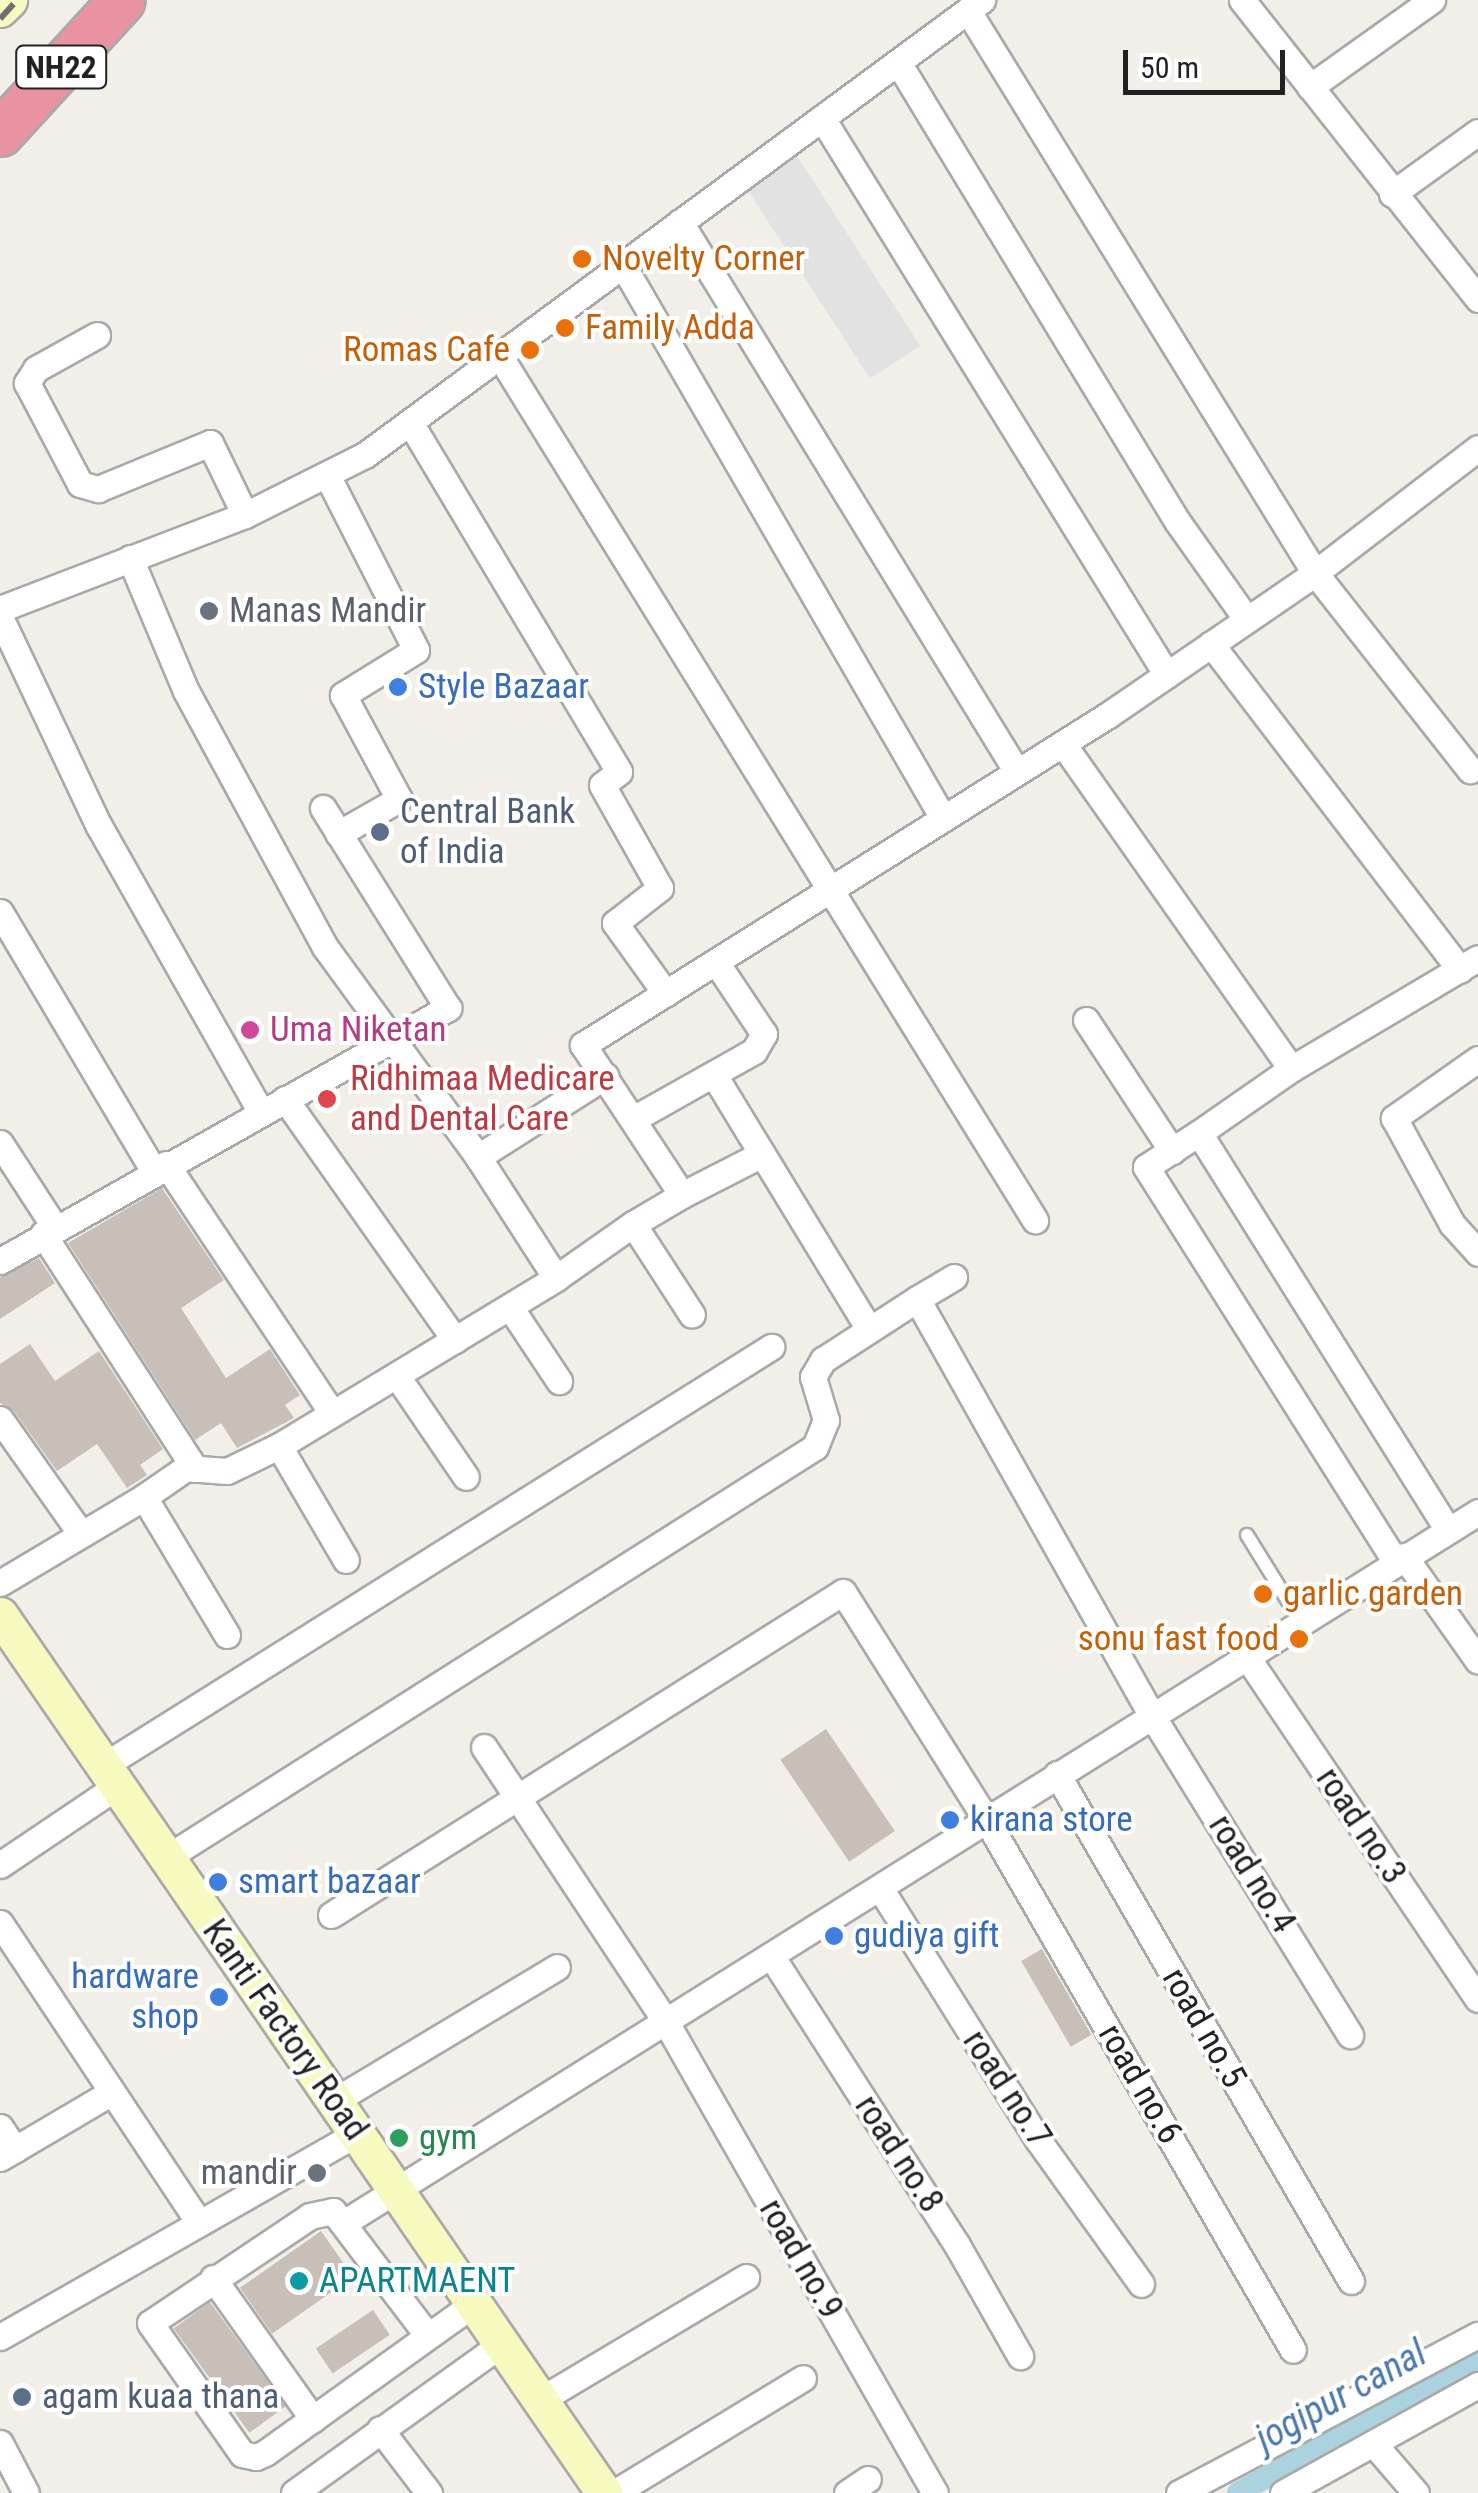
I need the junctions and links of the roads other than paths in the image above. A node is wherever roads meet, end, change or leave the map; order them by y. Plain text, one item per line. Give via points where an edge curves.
1 (8, 0) edge
2 (82, 0) edge
3 (122, 0) edge
4 (1242, 0) edge
5 (1432, 0) edge
6 (975, 5) edge
7 (0, 9) edge
8 (899, 64) junction
9 (1310, 87) junction
10 (0, 88) edge
11 (822, 118) junction
12 (1478, 132) edge
13 (0, 133) edge
14 (1392, 194) junction
15 (680, 222) junction
16 (621, 262) junction
17 (1478, 299) edge
18 (96, 335) dead end
19 (499, 355) junction
20 (411, 424) junction
21 (1478, 448) edge
22 (328, 477) junction
23 (245, 515) junction
24 (130, 558) junction
25 (1315, 573) junction
26 (0, 609) edge
27 (0, 617) edge
28 (1247, 620) junction
29 (1212, 644) junction
30 (1167, 675) junction
31 (1063, 744) junction
32 (1470, 770) dead end
33 (1017, 772) junction
34 (322, 808) dead end
35 (943, 818) junction
36 (338, 834) junction
37 (827, 891) junction
38 (0, 912) edge
39 (716, 962) junction
40 (1469, 964) edge
41 (666, 994) junction
42 (1086, 1020) dead end
43 (390, 1041) junction
44 (1478, 1059) edge
45 (1291, 1069) junction
46 (714, 1074) junction
47 (605, 1076) junction
48 (285, 1098) junction
49 (260, 1112) junction
50 (635, 1118) junction
51 (1199, 1133) junction
52 (0, 1143) edge
53 (1172, 1151) junction
54 (762, 1154) junction
55 (478, 1157) junction
56 (160, 1167) junction
57 (682, 1194) junction
58 (1035, 1220) dead end
59 (633, 1224) junction
60 (48, 1230) junction
61 (1478, 1254) edge
62 (0, 1262) edge
63 (954, 1277) dead end
64 (556, 1278) junction
65 (917, 1298) junction
66 (510, 1306) junction
67 (692, 1314) dead end
68 (868, 1329) junction
69 (455, 1340) junction
70 (771, 1347) dead end
71 (397, 1376) junction
72 (559, 1381) dead end
73 (332, 1412) junction
74 (0, 1419) edge
75 (279, 1446) junction
76 (195, 1469) junction
77 (466, 1477) dead end
78 (144, 1497) junction
79 (1478, 1512) edge
80 (1448, 1530) junction
81 (79, 1532) junction
82 (1247, 1534) dead end
83 (1400, 1558) junction
84 (346, 1560) dead end
85 (0, 1583) edge
86 (0, 1615) edge
87 (1299, 1619) junction
88 (227, 1635) dead end
89 (1244, 1654) junction
90 (1478, 1661) edge
91 (1151, 1714) junction
92 (484, 1747) dead end
93 (1056, 1774) junction
94 (110, 1776) junction
95 (521, 1799) junction
96 (986, 1820) junction
97 (166, 1858) junction
98 (0, 1864) edge
99 (880, 1888) junction
100 (331, 1915) dead end
101 (0, 1923) edge
102 (772, 1957) junction
103 (557, 1967) dead end
104 (1478, 1999) edge
105 (667, 2024) junction
106 (1350, 2035) dead end
107 (112, 2092) junction
108 (334, 2101) junction
109 (0, 2127) edge
110 (356, 2134) junction
111 (8, 2153) edge
112 (394, 2186) junction
113 (346, 2222) junction
114 (199, 2223) junction
115 (746, 2277) dead end
116 (213, 2278) junction
117 (1352, 2281) dead end
118 (1142, 2284) dead end
119 (474, 2304) junction
120 (1478, 2334) edge
121 (428, 2336) junction
122 (0, 2337) edge
123 (501, 2344) junction
124 (1293, 2350) dead end
125 (1020, 2356) dead end
126 (804, 2378) dead end
127 (1478, 2384) edge
128 (540, 2400) junction
129 (313, 2419) junction
130 (380, 2430) junction
131 (0, 2442) edge
132 (1373, 2443) junction
133 (6, 2471) edge
134 (26, 2493) edge
135 (294, 2493) edge
136 (429, 2493) edge
137 (604, 2493) edge
138 (614, 2493) edge
139 (935, 2493) edge
140 (1179, 2493) edge
141 (1283, 2493) edge
142 (1416, 2493) edge

1 - 7 street
2 - 10 highway, NH22
3 - 13 highway, NH22
4 - 9 street
5 - 9 street
6 - 8 street
6 - 25 street
8 - 11 street
8 - 28 street via 1177,521
9 - 14 street
11 - 15 street
11 - 30 street
12 - 14 street
14 - 17 street
15 - 16 street
15 - 33 street
16 - 19 street
16 - 35 street
18 - 23 street via 36,369 27,383 80,484 98,489 210,443
19 - 20 street
19 - 37 street
20 - 22 street
20 - 41 street via 619,772 602,784 660,888 615,923
21 - 25 street
22 - 23 street
22 - 36 street via 416,650 342,695 399,799
23 - 24 street
24 - 26 street
24 - 43 street via 186,691 261,839
25 - 28 street
25 - 32 street
27 - 49 street via 99,826
28 - 29 street
29 - 30 street
29 - 40 street
30 - 31 street
31 - 33 street
31 - 45 street
33 - 35 street
34 - 36 street
35 - 37 street
36 - 43 street via 448,1008
37 - 39 street
37 - 58 street
38 - 56 street
39 - 41 street
39 - 46 street via 764,1034 754,1051
40 - 45 street
41 - 47 street via 583,1045
42 - 53 street
43 - 48 street
43 - 55 street
44 - 61 street via 1394,1118 1452,1224
45 - 51 street
46 - 50 street
46 - 54 street
47 - 50 street
47 - 55 street
48 - 49 street
48 - 69 street
49 - 56 street
50 - 57 street
51 - 53 street
51 - 80 street
52 - 60 street
53 - 83 street via 1146,1167
54 - 57 street
54 - 68 street
55 - 64 street
56 - 60 street
56 - 73 street
57 - 59 street
59 - 64 street
59 - 67 street
60 - 62 street
60 - 76 street
63 - 65 street
64 - 66 street
65 - 68 street
65 - 91 street, road no.4
66 - 69 street
66 - 72 street
68 - 97 street via 823,1360 813,1377 826,1420 815,1447
69 - 71 street
70 - 94 street
71 - 73 street
71 - 77 street
73 - 75 street
74 - 81 street
75 - 76 street via 227,1471
75 - 84 street
76 - 78 street via 186,1468
78 - 81 street
78 - 88 street
79 - 80 street
80 - 83 street
81 - 85 street
82 - 87 lane
83 - 87 street
83 - 90 street
86 - 94 street, Kanti Factory Road
87 - 89 street
89 - 91 street
89 - 104 street, road no.3
91 - 93 street
91 - 106 street, road no.4
92 - 95 street, road no.9
93 - 96 street
93 - 117 street, road no.5
94 - 97 street, Kanti Factory Road
94 - 98 street
95 - 96 street, road no.6 via 843,1592
95 - 100 street
95 - 105 street, road no.9
96 - 99 street
96 - 124 street, road no.6
97 - 108 street, Kanti Factory Road
99 - 102 street
99 - 118 street, road no.7 via 1038,2140
101 - 107 street
102 - 105 street
102 - 125 street, road no.8 via 958,2245
103 - 108 street
105 - 112 street
105 - 139 street, road no.9
107 - 111 street
107 - 114 street
108 - 110 street, Kanti Factory Road
109 - 111 street
110 - 112 street, Kanti Factory Road
110 - 114 street
112 - 113 street
112 - 119 street, Kanti Factory Road
113 - 116 street via 333,2211 310,2216
113 - 121 street
114 - 122 street
115 - 128 street
116 - 129 street
116 - 129 street via 154,2317 153,2330 242,2454 265,2453
119 - 121 street
119 - 123 street, Kanti Factory Road
120 - 140 street
121 - 129 street
123 - 128 street, Kanti Factory Road
123 - 130 street
126 - 138 street
127 - 132 street
128 - 137 street, Kanti Factory Road
130 - 135 street
130 - 136 street
131 - 133 street
132 - 141 street
132 - 142 street
133 - 134 street

